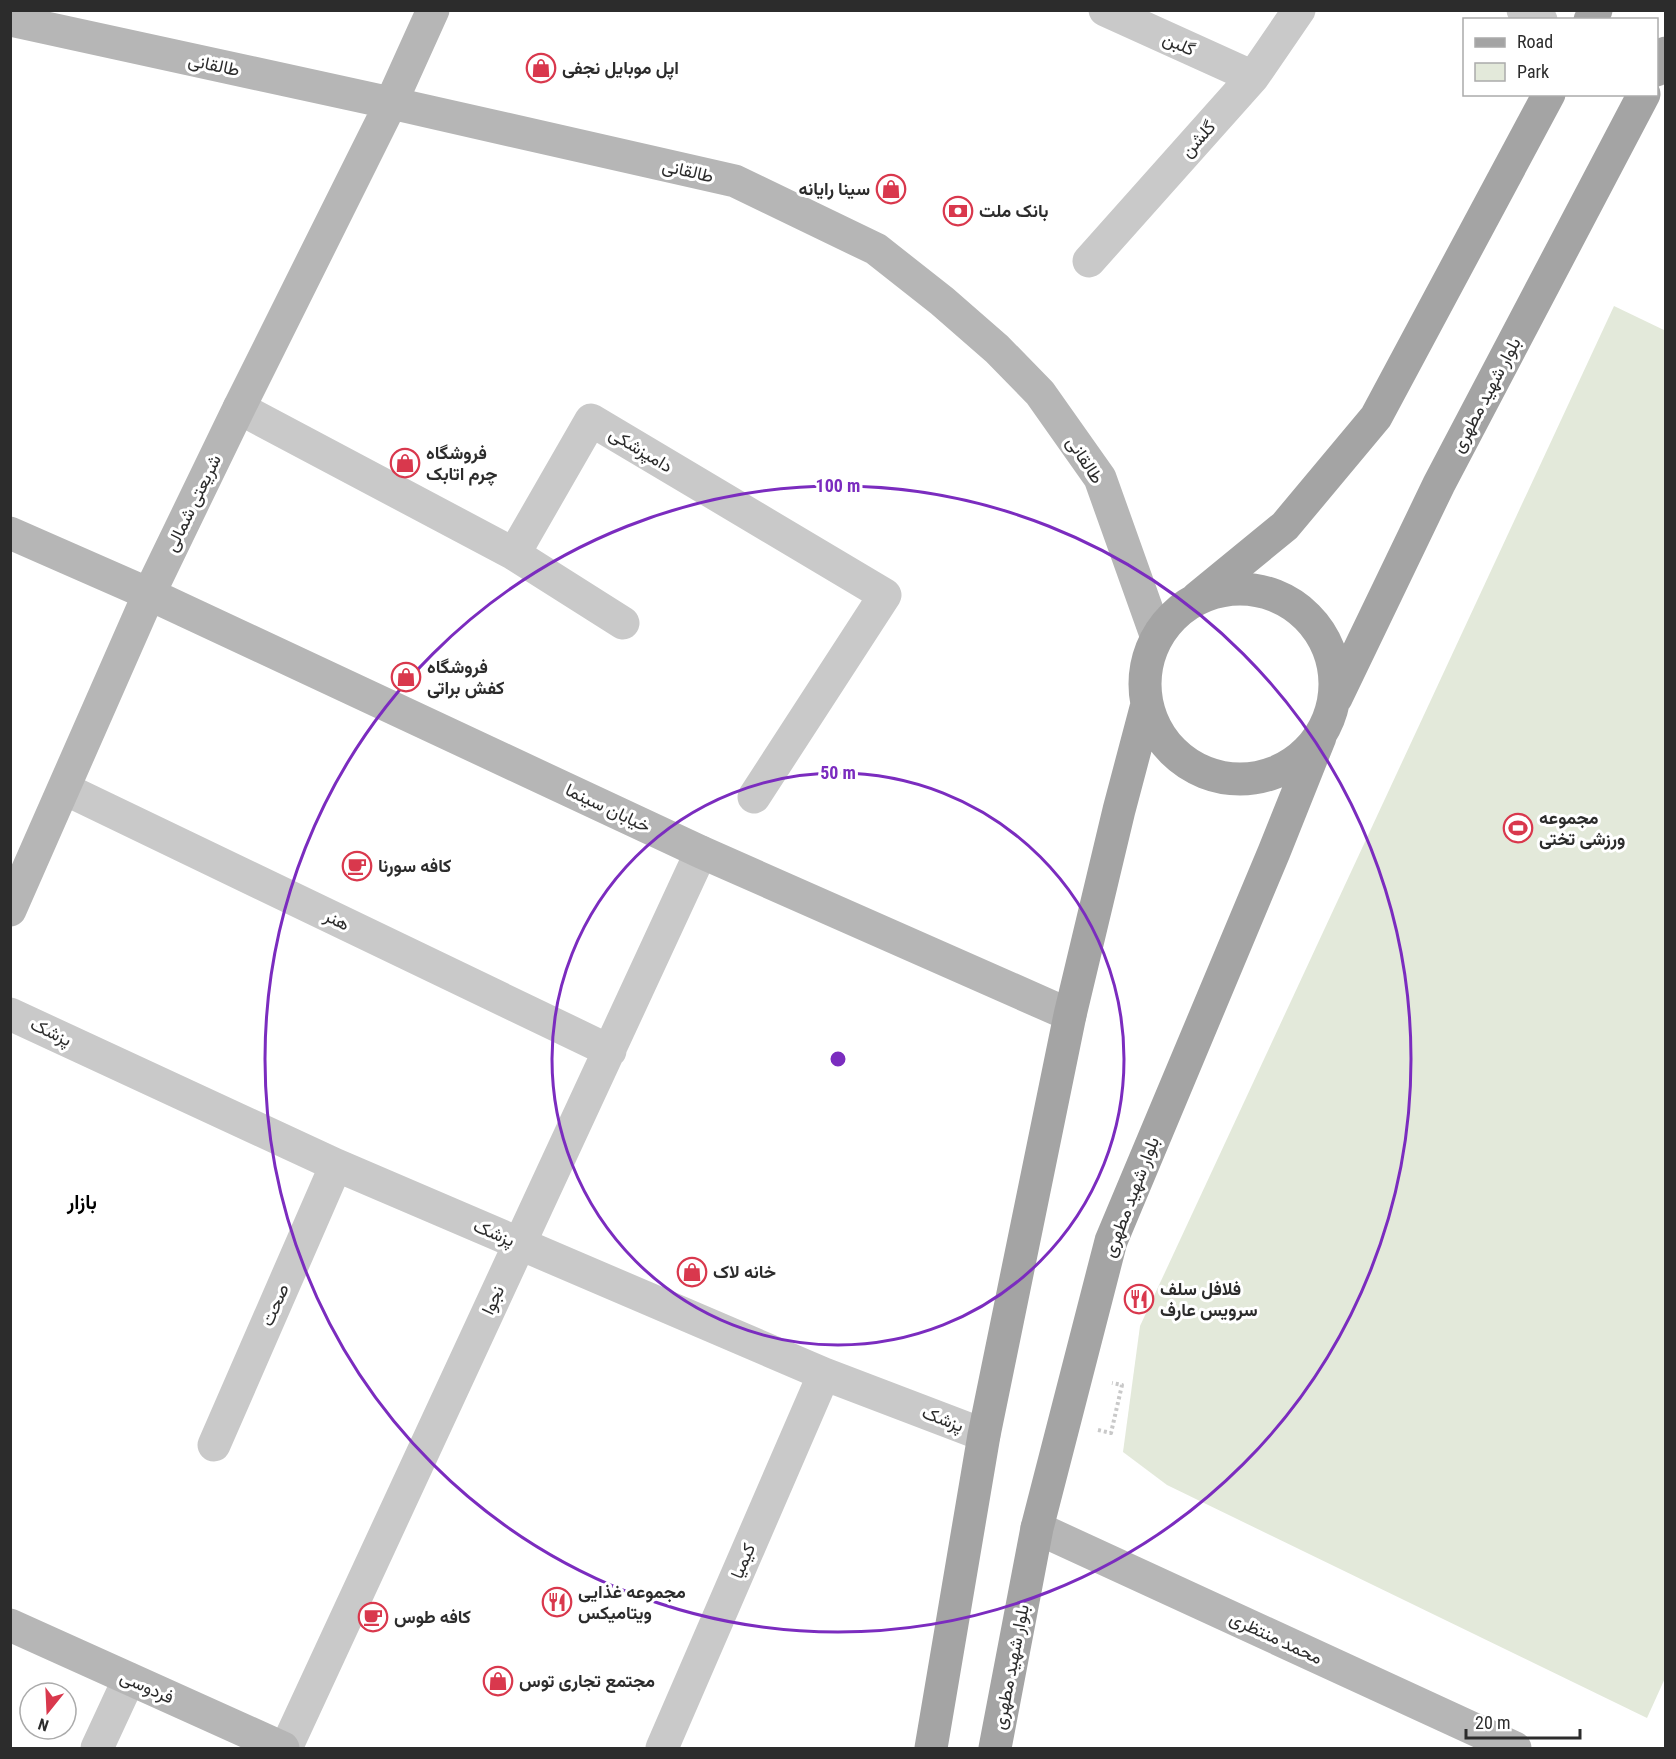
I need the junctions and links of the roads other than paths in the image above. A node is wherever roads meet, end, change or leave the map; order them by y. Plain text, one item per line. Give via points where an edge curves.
1 (432, 10) edge
2 (1106, 10) edge
3 (1299, 10) edge
4 (1523, 10) edge
5 (1537, 18) edge
6 (10, 20) edge
7 (1253, 77) junction
8 (1548, 96) edge
9 (1643, 96) edge
10 (391, 103) junction
11 (1089, 261) dead end
12 (239, 408) junction
13 (10, 532) edge
14 (514, 554) junction
15 (149, 594) junction
16 (1197, 598) junction
17 (623, 623) dead end
18 (1156, 635) junction
19 (1336, 698) junction
20 (1146, 708) junction
21 (1320, 737) junction
22 (65, 789) junction
23 (754, 797) dead end
24 (701, 852) junction
25 (10, 910) edge
26 (10, 1014) edge
27 (1070, 1015) junction
28 (610, 1051) junction
29 (336, 1165) junction
30 (519, 1244) junction
31 (824, 1374) junction
32 (984, 1435) junction
33 (214, 1445) dead end
34 (1037, 1528) junction
35 (10, 1625) edge
36 (129, 1679) junction
37 (97, 1749) edge
38 (284, 1749) edge
39 (663, 1749) edge
40 (931, 1749) edge
41 (996, 1749) edge
42 (1515, 1749) edge

1 - 10 street, شریعتی شمالی
2 - 7 street, گلبن
3 - 7 street, گلشن
4 - 5 street
6 - 10 street, طالقانی
7 - 11 street, گلشن
8 - 16 main road via 1376,417 1285,526
9 - 19 main road, بلوار شهید مطهری via 1439,484
10 - 12 street, شریعتی شمالی
10 - 18 street, طالقانی via 735,181 876,249 997,349 1040,393 1100,478
12 - 14 street
12 - 15 street, شریعتی شمالی
13 - 15 street, خیابان سینما
14 - 17 street
14 - 23 street, دامپزشکی via 591,420 885,595
15 - 22 street, شریعتی شمالی
15 - 24 street, خیابان سینما
16 - 18 main road
16 - 19 main road via 1254,589 1290,601 1317,627 1334,660
18 - 20 main road via 1144,671
19 - 21 main road
20 - 21 main road via 1162,741 1189,766 1224,779 1261,778 1294,764
20 - 27 main road
21 - 34 main road, بلوار شهید مطهری via 1111,1241
22 - 25 street, شریعتی شمالی
22 - 28 street, هنر
24 - 27 street, خیابان سینما
24 - 28 street, نجوا
26 - 29 street, پزشک
27 - 32 main road
28 - 30 street, نجوا
29 - 30 street, پزشک
29 - 33 street, صحت
30 - 31 street, پزشک
30 - 38 street, نجوا
31 - 32 street, پزشک
31 - 39 street, کیمیا
32 - 40 main road
34 - 41 main road, بلوار شهید مطهری
34 - 42 street, محمد منتظری
35 - 36 street, فردوسی
36 - 37 street
36 - 38 street, فردوسی

